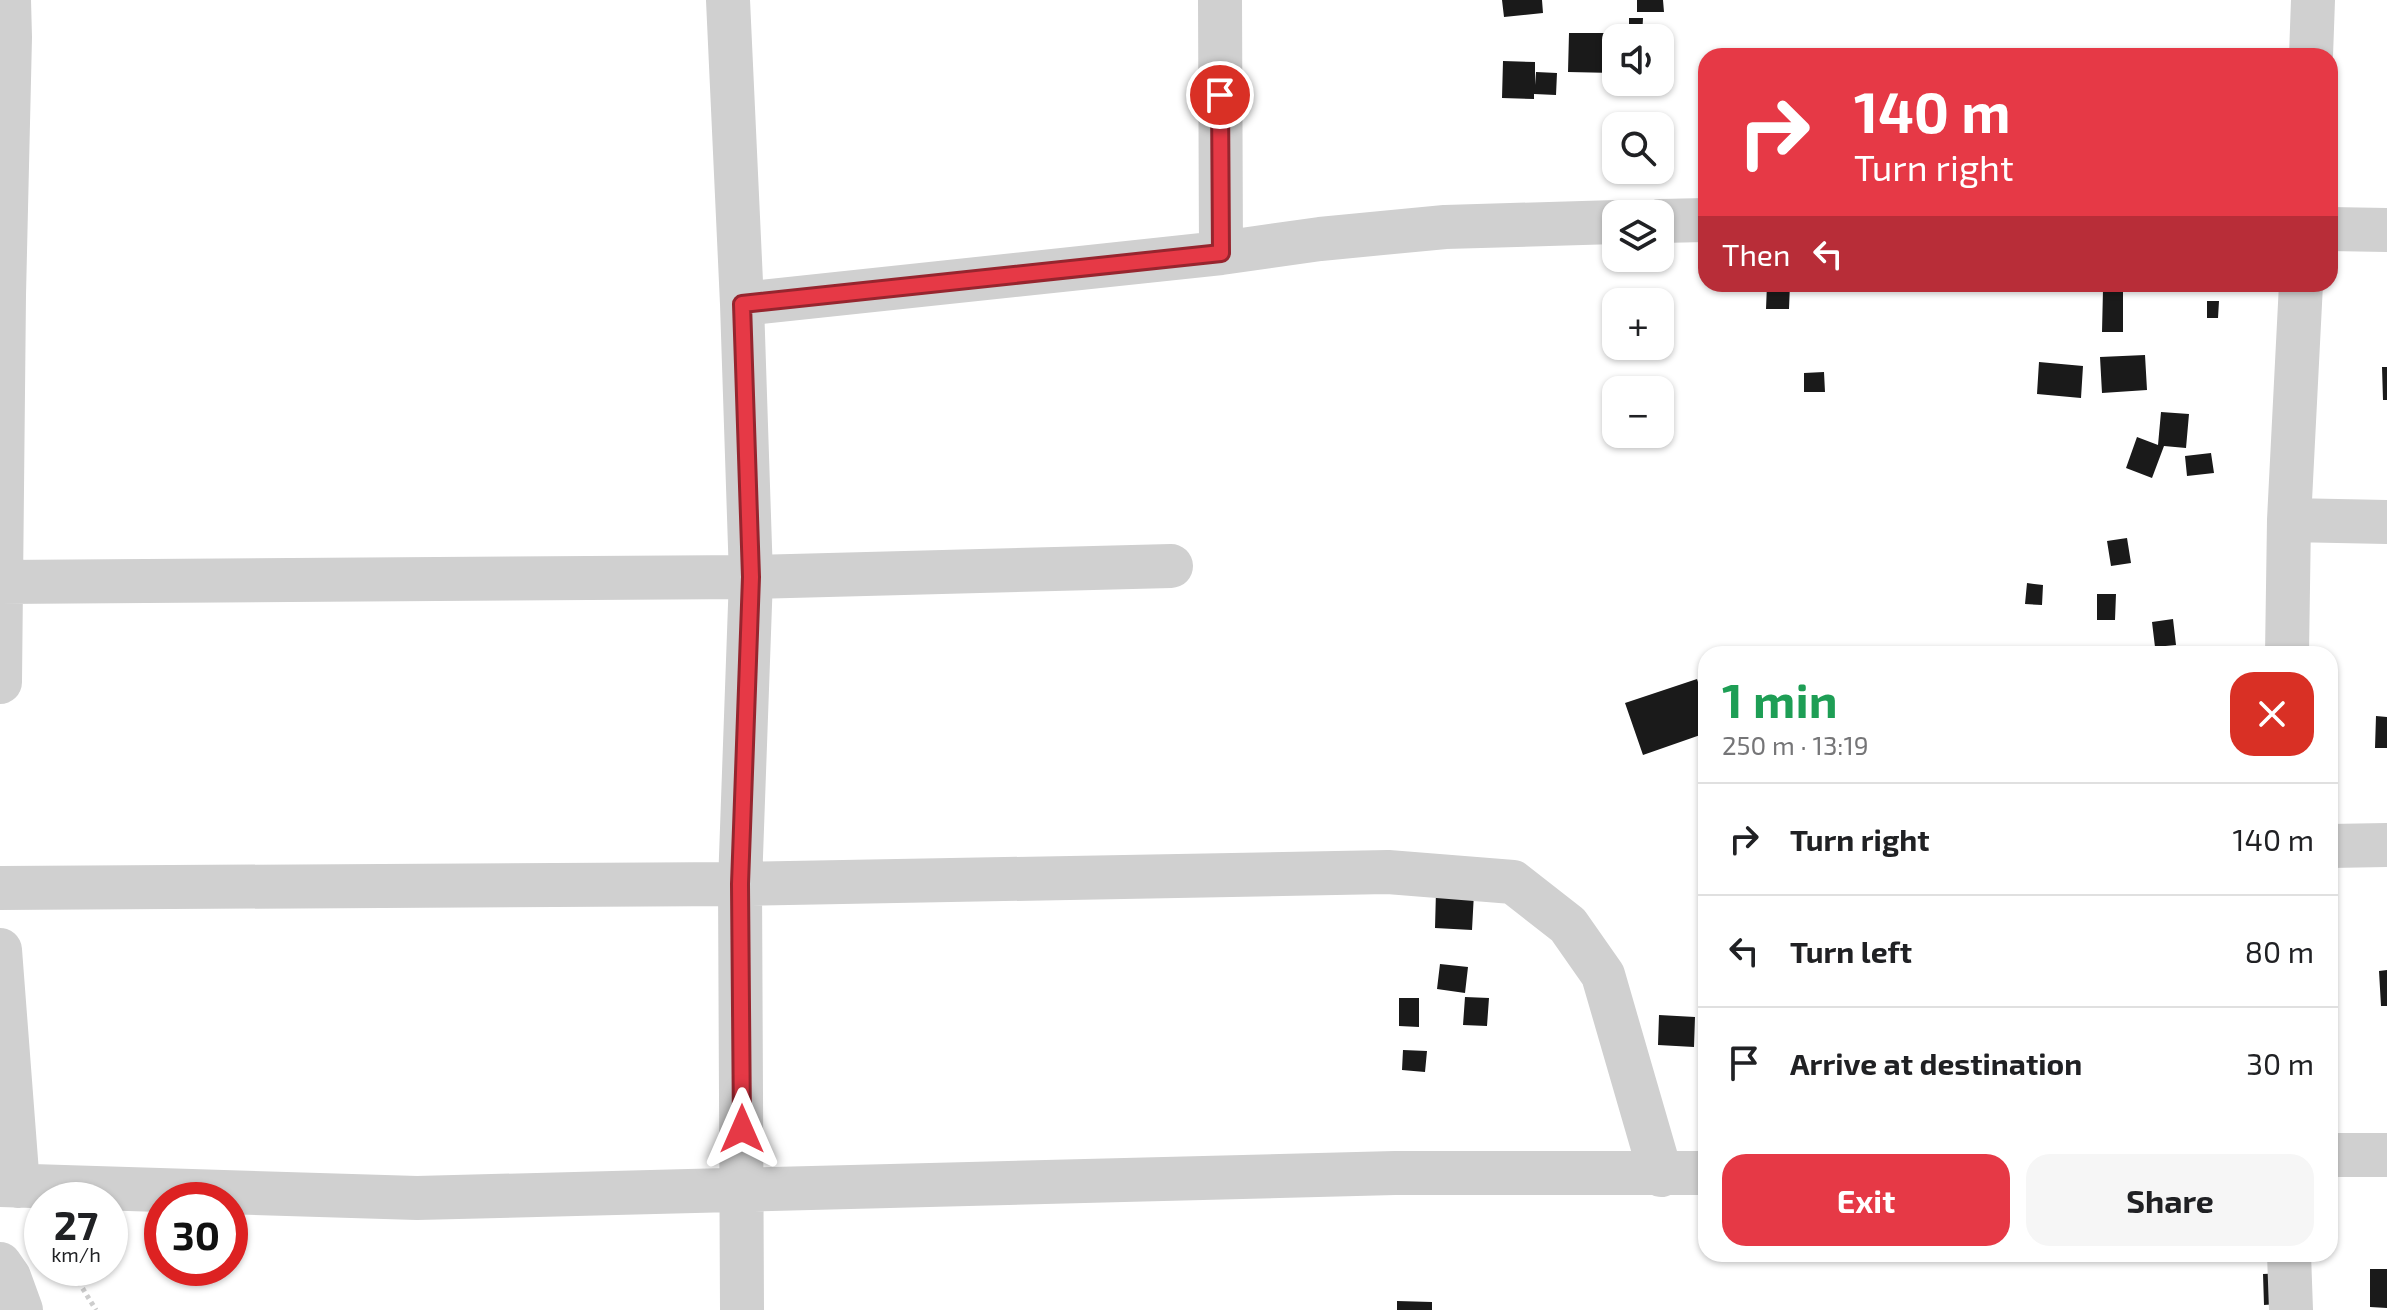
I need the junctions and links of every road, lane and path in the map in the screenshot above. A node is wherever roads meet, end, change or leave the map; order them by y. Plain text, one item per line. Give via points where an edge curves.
1 (9, 0) edge
2 (728, 0) edge
3 (1220, 0) edge
4 (2313, 0) edge
5 (2311, 48) edge
6 (1698, 220) edge
7 (1674, 221) edge
8 (1602, 222) edge
9 (2338, 229) edge
10 (2387, 230) edge
11 (1221, 253) junction
12 (2, 259) edge
13 (2301, 292) edge
14 (742, 304) junction
15 (2289, 520) junction
16 (2387, 522) edge
17 (1171, 566) dead end
18 (751, 577) junction
19 (0, 582) edge
20 (2287, 646) edge
21 (0, 682) edge
22 (2387, 845) edge
23 (2338, 846) edge
24 (740, 884) junction
25 (0, 888) edge
26 (0, 950) edge
27 (2338, 1155) edge
28 (2387, 1155) edge
29 (1698, 1173) edge
30 (1661, 1175) junction
31 (9, 1185) edge
32 (742, 1190) junction
33 (2289, 1262) edge
34 (0, 1264) edge
35 (81, 1286) edge
36 (21, 1310) edge
37 (96, 1310) edge
38 (742, 1310) edge
39 (2291, 1310) edge

1 - 12 street
2 - 14 street
3 - 11 street
4 - 5 street
6 - 7 street
8 - 11 street via 1445,227
9 - 10 street
11 - 14 street
12 - 19 street
13 - 15 street
14 - 18 street
15 - 16 street
15 - 20 street
17 - 18 street
18 - 19 street
18 - 24 street
19 - 21 street
22 - 23 street
24 - 25 street
24 - 30 street via 1388,872 1513,882 1568,925 1603,975
24 - 32 street
26 - 31 street
27 - 28 street
29 - 30 street
30 - 32 street via 1395,1173
31 - 32 street via 417,1198
32 - 38 street
33 - 39 street
34 - 36 street
35 - 37 path

